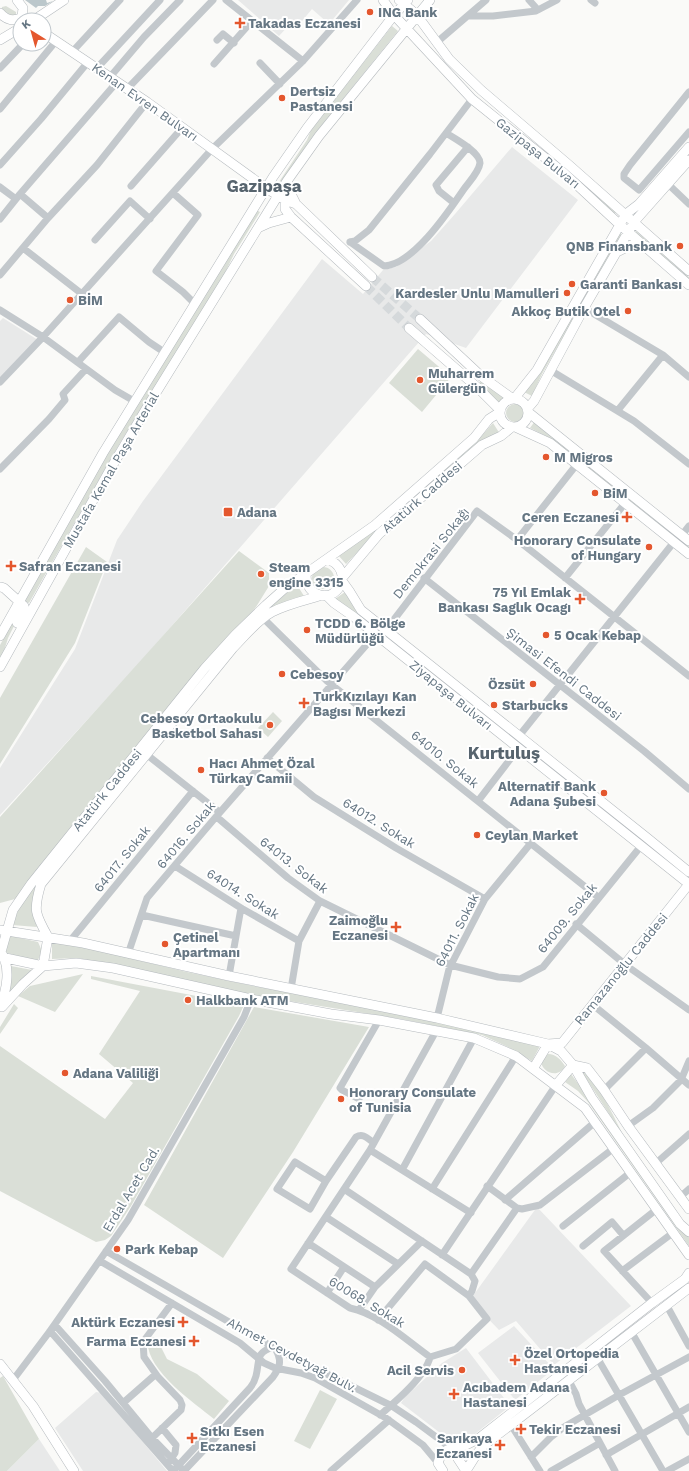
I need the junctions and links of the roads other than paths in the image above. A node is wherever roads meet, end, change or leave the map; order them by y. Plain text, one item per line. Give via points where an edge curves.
1 (17, 0) edge
2 (64, 0) edge
3 (120, 0) edge
4 (160, 0) edge
5 (180, 0) edge
6 (213, 0) edge
7 (226, 0) edge
8 (357, 0) edge
9 (383, 0) edge
10 (430, 0) edge
11 (486, 0) edge
12 (529, 0) edge
13 (557, 0) edge
14 (404, 1) edge
15 (538, 10) junction
16 (23, 12) edge
17 (46, 12) edge
18 (0, 13) edge
19 (417, 15) junction
20 (394, 16) junction
21 (468, 16) junction
22 (12, 20) edge
23 (252, 22) junction
24 (406, 28) junction
25 (12, 33) edge
26 (52, 39) edge
27 (0, 40) edge
28 (217, 40) dead end
29 (56, 42) junction
30 (436, 42) junction
31 (234, 43) junction
32 (15, 52) edge
33 (72, 52) junction
34 (303, 61) junction
35 (88, 62) junction
36 (260, 63) dead end
37 (214, 64) dead end
38 (0, 68) edge
39 (98, 68) junction
40 (113, 79) junction
41 (280, 84) junction
42 (127, 89) junction
43 (689, 92) edge
44 (472, 99) junction
45 (146, 102) junction
46 (0, 109) edge
47 (182, 128) junction
48 (689, 132) edge
49 (446, 133) junction
50 (468, 147) junction
51 (689, 147) edge
52 (212, 149) junction
53 (689, 160) edge
54 (0, 165) edge
55 (287, 181) junction
56 (668, 184) junction
57 (131, 186) dead end
58 (266, 188) junction
59 (1, 189) edge
60 (173, 193) junction
61 (18, 196) junction
62 (282, 198) junction
63 (454, 203) junction
64 (296, 204) junction
65 (689, 204) edge
66 (626, 214) junction
67 (291, 217) junction
68 (48, 218) junction
69 (0, 219) edge
70 (150, 219) junction
71 (634, 222) junction
72 (619, 224) junction
73 (258, 228) junction
74 (628, 231) junction
75 (95, 240) dead end
76 (646, 246) junction
77 (23, 248) junction
78 (616, 253) junction
79 (689, 271) edge
80 (0, 275) edge
81 (372, 277) tunnel mouth
82 (689, 284) edge
83 (366, 286) tunnel mouth
84 (82, 294) junction
85 (194, 303) junction
86 (584, 308) junction
87 (1, 312) edge
88 (420, 319) tunnel mouth
89 (409, 328) tunnel mouth
90 (43, 337) junction
91 (164, 352) junction
92 (663, 355) junction
93 (78, 362) junction
94 (86, 369) junction
95 (550, 370) junction
96 (689, 377) edge
97 (0, 382) edge
98 (514, 399) junction
99 (134, 401) junction
100 (528, 410) junction
101 (618, 410) junction
102 (500, 411) junction
103 (513, 427) junction
104 (577, 464) junction
105 (689, 464) edge
106 (0, 469) edge
107 (626, 502) junction
108 (689, 526) edge
109 (685, 538) edge
110 (517, 540) junction
111 (674, 542) junction
112 (689, 554) edge
113 (327, 559) junction
114 (306, 574) junction
115 (424, 578) junction
116 (565, 578) junction
117 (342, 580) junction
118 (0, 587) edge
119 (43, 589) junction
120 (26, 590) junction
121 (10, 595) junction
122 (325, 595) junction
123 (20, 605) junction
124 (12, 614) junction
125 (614, 616) junction
126 (264, 618) junction
127 (386, 630) junction
128 (376, 634) junction
129 (0, 636) edge
130 (8, 652) junction
131 (0, 667) edge
132 (689, 676) edge
133 (332, 684) junction
134 (559, 686) junction
135 (519, 736) junction
136 (518, 748) junction
137 (146, 754) junction
138 (267, 758) junction
139 (689, 789) edge
140 (193, 791) junction
141 (478, 801) junction
142 (218, 815) junction
143 (531, 843) junction
144 (641, 846) junction
145 (175, 866) junction
146 (689, 872) edge
147 (689, 884) edge
148 (689, 893) edge
149 (598, 897) junction
150 (485, 899) junction
151 (320, 901) junction
152 (241, 908) junction
153 (142, 915) junction
154 (576, 924) junction
155 (4, 930) edge
156 (236, 936) junction
157 (48, 937) junction
158 (70, 941) junction
159 (299, 941) junction
160 (128, 954) junction
161 (3, 957) edge
162 (450, 965) junction
163 (44, 966) junction
164 (628, 966) junction
165 (230, 976) junction
166 (291, 989) junction
167 (251, 999) junction
168 (0, 1006) edge
169 (595, 1007) junction
170 (0, 1009) edge
171 (689, 1010) edge
172 (437, 1018) junction
173 (378, 1020) junction
174 (436, 1031) junction
175 (474, 1038) junction
176 (548, 1044) junction
177 (646, 1048) junction
178 (516, 1056) junction
179 (689, 1061) edge
180 (573, 1065) junction
181 (533, 1069) junction
182 (681, 1080) junction
183 (556, 1085) junction
184 (689, 1086) edge
185 (604, 1090) junction
186 (358, 1099) dead end
187 (596, 1122) junction
188 (628, 1126) junction
189 (689, 1134) edge
190 (374, 1142) junction
191 (614, 1148) junction
192 (370, 1150) junction
193 (655, 1164) junction
194 (402, 1170) junction
195 (631, 1172) junction
196 (326, 1180) junction
197 (487, 1186) junction
198 (344, 1189) junction
199 (432, 1189) junction
200 (689, 1189) edge
201 (680, 1196) junction
202 (506, 1200) junction
203 (517, 1208) junction
204 (657, 1209) junction
205 (689, 1209) edge
206 (471, 1213) junction
207 (689, 1216) edge
208 (326, 1217) junction
209 (563, 1226) dead end
210 (674, 1232) junction
211 (689, 1232) edge
212 (624, 1235) junction
213 (422, 1241) junction
214 (308, 1243) junction
215 (583, 1246) dead end
216 (106, 1251) junction
217 (442, 1255) junction
218 (689, 1256) edge
219 (100, 1261) junction
220 (398, 1264) junction
221 (344, 1267) junction
222 (622, 1271) junction
223 (689, 1273) edge
224 (472, 1274) junction
225 (375, 1287) junction
226 (689, 1288) edge
227 (327, 1293) junction
228 (468, 1296) junction
229 (172, 1303) junction
230 (652, 1303) junction
231 (667, 1306) junction
232 (359, 1310) junction
233 (378, 1320) junction
234 (55, 1325) junction
235 (50, 1331) junction
236 (632, 1333) junction
237 (689, 1346) edge
238 (275, 1348) junction
239 (430, 1357) junction
240 (689, 1357) edge
241 (258, 1359) junction
242 (598, 1359) junction
243 (0, 1364) edge
244 (278, 1369) junction
245 (156, 1374) junction
246 (657, 1375) junction
247 (13, 1380) junction
248 (569, 1380) junction
249 (619, 1395) junction
250 (123, 1403) junction
251 (391, 1406) junction
252 (689, 1408) edge
253 (678, 1414) junction
254 (380, 1415) junction
255 (585, 1416) junction
256 (389, 1420) junction
257 (511, 1425) junction
258 (162, 1428) junction
259 (689, 1432) edge
260 (642, 1435) junction
261 (152, 1438) junction
262 (600, 1443) junction
263 (451, 1448) junction
264 (606, 1455) junction
265 (531, 1457) junction
266 (172, 1458) junction
267 (689, 1459) edge
268 (167, 1465) junction
269 (441, 1467) edge
270 (175, 1469) edge
271 (74, 1471) edge
272 (184, 1471) edge
273 (330, 1471) edge
274 (466, 1471) edge
275 (540, 1471) edge
276 (551, 1471) edge
277 (615, 1471) edge
278 (663, 1471) edge
279 (668, 1471) edge

1 - 16 main road
2 - 17 main road
3 - 33 street
4 - 39 street
5 - 40 street via 144,37
6 - 42 street
7 - 23 street
8 - 34 street
9 - 20 main road, Gazipaşa Bulvarı
10 - 19 main road
11 - 21 street
12 - 15 street
13 - 15 street
14 - 19 main road, Gazipaşa Bulvarı
14 - 20 main road
15 - 21 street via 493,16
18 - 22 main road via 6,19
19 - 24 main road
19 - 30 main road, Gazipaşa Bulvarı
20 - 24 main road, Gazipaşa Bulvarı
20 - 58 main road, Mustafa Kemal Paşa Arterial via 307,128
21 - 30 street
23 - 31 street
23 - 34 street
24 - 44 main road, Gazipaşa Bulvarı
24 - 55 main road, Mustafa Kemal Paşa Arterial via 319,136
25 - 27 main road
26 - 29 main road, Kenan Evren Bulvarı
28 - 31 street via 223,34
29 - 33 main road, Kenan Evren Bulvarı
29 - 46 street
30 - 66 main road, Gazipaşa Bulvarı via 449,59 512,118
31 - 37 street
32 - 38 street
33 - 35 main road, Kenan Evren Bulvarı
34 - 41 street
35 - 39 main road, Kenan Evren Bulvarı
35 - 54 street
36 - 41 street
39 - 40 main road, Kenan Evren Bulvarı
40 - 42 main road, Kenan Evren Bulvarı
40 - 61 street
41 - 52 street
42 - 45 main road, Kenan Evren Bulvarı
43 - 48 street via 630,165 624,178 639,190
44 - 49 street
44 - 72 main road, Gazipaşa Bulvarı via 564,173
45 - 47 main road, Kenan Evren Bulvarı
45 - 68 street via 97,165
47 - 52 main road, Kenan Evren Bulvarı
47 - 57 street
49 - 50 street
49 - 63 street via 368,230 355,242 350,242 384,266 389,266 399,262 418,247 439,226
50 - 63 street via 480,163 476,173
50 - 63 street via 436,185 439,191
51 - 66 main road via 639,204
52 - 58 main road, Kenan Evren Bulvarı
52 - 60 street
53 - 56 main road
55 - 62 main road, Mustafa Kemal Paşa Arterial
55 - 64 main road
56 - 65 street
56 - 71 main road
58 - 62 main road, Kenan Evren Bulvarı
58 - 85 main road, Mustafa Kemal Paşa Arterial
59 - 61 street
60 - 70 street
60 - 85 street via 198,215 156,271
61 - 68 street
61 - 69 street
62 - 64 main road, Kenan Evren Bulvarı
62 - 67 main road
62 - 73 main road, Mustafa Kemal Paşa Arterial
64 - 81 main road
66 - 71 main road, Gazipaşa Bulvarı
66 - 72 main road
67 - 73 main road
67 - 83 main road
68 - 77 street
70 - 75 street via 130,201
70 - 84 street
71 - 74 main road
71 - 79 main road, Gazipaşa Bulvarı
72 - 74 main road, Gazipaşa Bulvarı
72 - 98 main road via 568,317 536,370
73 - 119 main road, Mustafa Kemal Paşa Arterial via 146,409
74 - 76 main road, Gazipaşa Bulvarı
74 - 78 main road
76 - 78 main road via 631,245
76 - 82 main road, Gazipaşa Bulvarı
77 - 80 street
77 - 84 street
78 - 86 main road
84 - 90 street
85 - 91 main road, Mustafa Kemal Paşa Arterial
86 - 92 street
86 - 95 main road
87 - 90 street
88 - 98 main road via 481,376
89 - 102 main road via 478,388
90 - 93 street
90 - 97 street
91 - 93 street via 119,317
91 - 99 main road, Mustafa Kemal Paşa Arterial
92 - 96 street
92 - 101 street
93 - 94 street
94 - 99 street
94 - 106 street via 63,394 65,400 49,419
95 - 100 main road
95 - 101 street
98 - 100 main road via 524,402
98 - 102 main road via 506,401
99 - 120 main road, Mustafa Kemal Paşa Arterial
100 - 103 main road via 528,416 523,424
100 - 109 main road
101 - 105 street
102 - 103 main road via 502,421
102 - 113 main road, Atatürk Caddesi via 489,419 474,438 375,525
103 - 104 main road via 550,442
103 - 117 main road, Atatürk Caddesi via 482,445 379,534
104 - 107 main road
104 - 110 street
107 - 111 main road
107 - 116 street
108 - 109 street
110 - 115 street, Demokrasi Sokağı via 476,511
110 - 116 street, Demokrasi Sokağı
111 - 112 main road
111 - 125 street
113 - 114 main road
113 - 117 main road via 337,564 341,570
114 - 122 main road via 306,581 312,591
114 - 155 main road, Atatürk Caddesi via 266,605 205,668 31,884 13,910
115 - 127 street, Demokrasi Sokağı
115 - 134 street, Şimasi Efendi Caddesi
116 - 125 street, Demokrasi Sokağı
117 - 122 main road via 338,589
117 - 127 main road, Ziyapaşa Bulvarı via 360,610
118 - 121 main road
119 - 123 main road via 39,590 27,607
119 - 130 main road, Mustafa Kemal Paşa Arterial
120 - 121 main road
120 - 123 main road, Mustafa Kemal Paşa Arterial
121 - 123 main road
121 - 124 main road
122 - 126 main road, Atatürk Caddesi via 291,604
122 - 128 main road, Ziyapaşa Bulvarı
123 - 124 main road, Mustafa Kemal Paşa Arterial
123 - 130 main road via 22,615 8,641
124 - 129 main road, Mustafa Kemal Paşa Arterial
125 - 132 street, Demokrasi Sokağı
125 - 134 street
126 - 133 street, 64010. Sokak
126 - 137 main road, Atatürk Caddesi via 233,648
127 - 135 main road, Ziyapaşa Bulvarı
128 - 133 street, 64016. Sokak
128 - 136 main road, Ziyapaşa Bulvarı
130 - 131 main road, Mustafa Kemal Paşa Arterial
133 - 138 street, 64016. Sokak
133 - 141 street, 64010. Sokak
134 - 135 street
134 - 139 street, Şimasi Efendi Caddesi
135 - 146 main road, Ziyapaşa Bulvarı
136 - 141 street
136 - 144 main road, Ziyapaşa Bulvarı
137 - 140 street, 64013. Sokak
137 - 157 main road, Atatürk Caddesi via 41,884 35,902 36,914
138 - 142 street, 64016. Sokak
138 - 150 street, 64012. Sokak via 314,797
140 - 142 street, 64013. Sokak via 218,811
140 - 158 street, 64017. Sokak
141 - 143 street, 64010. Sokak
142 - 145 street, 64016. Sokak
142 - 151 street, 64013. Sokak via 218,818 288,878
143 - 149 street, 64010. Sokak
143 - 150 street, 64011. Sokak
144 - 147 main road, Ziyapaşa Bulvarı
144 - 149 street, 64009. Sokak
145 - 152 street, 64014. Sokak
145 - 153 street, 64016. Sokak via 148,898
147 - 164 main road, Ramazanoğlu Caddesi
148 - 164 main road, Ramazanoğlu Caddesi
149 - 154 street, 64009. Sokak
150 - 162 street, 64011. Sokak
151 - 159 street
151 - 162 street, 64013. Sokak
152 - 156 street
152 - 159 street, 64014. Sokak
153 - 156 street
153 - 160 street, 64016. Sokak
154 - 162 street, 64009. Sokak via 543,967 520,979 498,977
154 - 164 street
155 - 157 main road
155 - 161 main road, Atatürk Caddesi via 1,952
156 - 165 street
157 - 158 main road
157 - 163 main road
158 - 160 main road
159 - 166 street
160 - 165 main road
161 - 163 main road
161 - 168 main road, Atatürk Caddesi via 7,978
162 - 172 street, 64011. Sokak
163 - 167 main road via 76,962
163 - 170 main road
164 - 169 main road, Ramazanoğlu Caddesi
164 - 171 street
165 - 166 main road
166 - 172 main road
167 - 173 main road
167 - 216 street, Erdal Acet Cad. via 244,1017 128,1220
169 - 176 main road, Ramazanoğlu Caddesi via 562,1043
169 - 177 street
169 - 180 main road, Ramazanoğlu Caddesi via 567,1046
172 - 176 main road
173 - 174 main road
173 - 186 street via 340,1088
174 - 175 main road
174 - 190 street
175 - 178 main road
175 - 194 street
176 - 180 main road via 561,1051
176 - 181 main road
177 - 182 street
177 - 185 street
178 - 181 main road
178 - 199 street
179 - 182 street
180 - 183 main road
180 - 185 main road via 587,1068
180 - 211 main road via 592,1098 645,1175 680,1224
181 - 183 main road
182 - 184 street
182 - 188 street via 653,1108
183 - 187 main road via 585,1108
183 - 197 street
185 - 188 main road
185 - 207 main road via 622,1128
187 - 191 main road
187 - 202 street
188 - 193 main road
189 - 193 street
190 - 192 street
190 - 196 street via 364,1136 356,1137
191 - 195 main road
191 - 203 street via 540,1206
192 - 194 street
192 - 198 street
193 - 201 main road
194 - 199 street
195 - 204 main road
195 - 209 street
196 - 196 street via 295,1162 277,1189 310,1209
197 - 202 street
197 - 206 street
198 - 208 street
198 - 213 street
199 - 206 street
200 - 201 street
201 - 205 main road
202 - 203 street
203 - 224 street
204 - 210 main road
204 - 212 street
206 - 217 street
208 - 214 street
208 - 220 street
210 - 218 main road
210 - 222 street
212 - 215 street via 612,1222
212 - 222 street via 604,1251
213 - 217 street
213 - 220 street
214 - 221 street
214 - 227 street, 60068. Sokak via 291,1270
216 - 219 street, Erdal Acet Cad.
216 - 238 street, Ahmet Cevdetyağ Bulv.
217 - 224 street
219 - 229 street, Ahmet Cevdetyağ Bulv.
219 - 234 street, Erdal Acet Cad.
220 - 225 street
221 - 225 street
221 - 227 street
222 - 230 street
223 - 230 main road via 686,1279
224 - 228 street via 475,1281
225 - 232 street
226 - 231 main road
227 - 232 street, 60068. Sokak via 350,1308
228 - 233 street via 425,1264
228 - 239 street via 487,1319 456,1349
229 - 241 street, Ahmet Cevdetyağ Bulv. via 240,1343
229 - 245 street via 143,1342 144,1357
230 - 263 main road via 478,1439
231 - 236 main road
231 - 237 street
232 - 233 street, 60068. Sokak
233 - 239 street, 60068. Sokak
234 - 235 street, Erdal Acet Cad.
234 - 250 street
235 - 247 street, Erdal Acet Cad.
235 - 268 street
236 - 242 main road
236 - 246 street
238 - 241 street via 266,1350
238 - 244 street via 281,1363
238 - 251 street, Ahmet Cevdetyağ Bulv.
239 - 251 street via 428,1364 408,1390
240 - 246 street
241 - 244 street, Ahmet Cevdetyağ Bulv.
241 - 270 street via 256,1378 250,1388
242 - 248 main road
242 - 249 street
243 - 247 main road
244 - 254 street, Ahmet Cevdetyağ Bulv. via 315,1378
244 - 272 street
245 - 250 street
245 - 258 street via 182,1405 181,1410
246 - 249 street
246 - 253 street
247 - 271 main road via 33,1406
248 - 255 street
248 - 257 main road
249 - 255 street
249 - 260 street
250 - 261 street
251 - 254 street
251 - 263 street, Ahmet Cevdetyağ Bulv.
252 - 253 street
253 - 259 street
253 - 260 street
254 - 256 street, Ahmet Cevdetyağ Bulv.
255 - 262 street
255 - 265 street via 551,1436
256 - 269 street, Ahmet Cevdetyağ Bulv. via 423,1445
256 - 273 street
257 - 265 street
257 - 274 main road via 483,1446
258 - 261 street
258 - 266 street via 176,1445
260 - 264 street
260 - 278 street
261 - 266 street
262 - 264 street
262 - 276 street
263 - 269 main road via 441,1455
263 - 274 main road, Ahmet Cevdetyağ Bulv.
264 - 277 street
265 - 275 street
266 - 268 street
266 - 270 street
267 - 279 street
268 - 270 street
270 - 272 street

